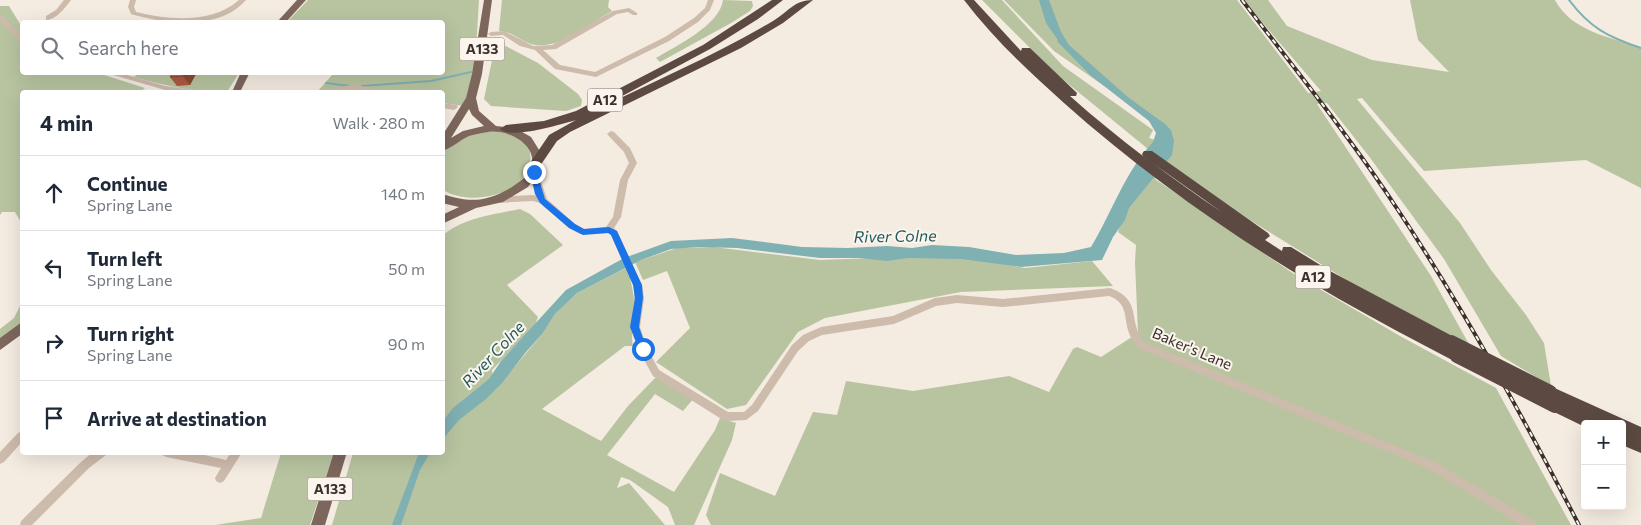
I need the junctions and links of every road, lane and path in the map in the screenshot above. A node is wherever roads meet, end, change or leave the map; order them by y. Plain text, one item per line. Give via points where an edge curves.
1 (68, 0) edge
2 (133, 0) edge
3 (243, 0) edge
4 (302, 0) edge
5 (488, 0) edge
6 (711, 0) edge
7 (778, 0) edge
8 (808, 0) edge
9 (969, 0) edge
10 (980, 0) edge
11 (635, 14) dead end
12 (0, 17) edge
13 (48, 18) dead end
14 (284, 20) edge
15 (491, 34) dead end
16 (20, 38) edge
17 (537, 48) junction
18 (117, 75) edge
19 (244, 75) edge
20 (180, 90) edge
21 (237, 90) edge
22 (342, 90) edge
23 (371, 90) edge
24 (472, 98) junction
25 (445, 106) edge
26 (454, 107) dead end
27 (493, 128) junction
28 (506, 129) junction
29 (611, 134) dead end
30 (445, 141) edge
31 (445, 144) edge
32 (1128, 144) junction
33 (535, 168) junction
34 (1181, 184) junction
35 (445, 199) edge
36 (495, 200) junction
37 (542, 201) junction
38 (479, 204) junction
39 (445, 218) edge
40 (609, 230) junction
41 (20, 329) edge
42 (0, 345) edge
43 (1584, 420) edge
44 (1612, 420) edge
45 (1626, 426) edge
46 (1641, 434) edge
47 (20, 438) edge
48 (1626, 440) edge
49 (1641, 446) edge
50 (98, 455) edge
51 (181, 455) edge
52 (235, 455) edge
53 (340, 455) edge
54 (0, 459) edge
55 (229, 465) junction
56 (220, 478) dead end
57 (25, 525) edge
58 (318, 525) edge
59 (1531, 525) edge

1 - 13 street
2 - 3 street via 133,13 181,20 219,15
4 - 14 main road
5 - 24 main road, A133
6 - 17 street via 708,9 696,20 596,75 558,67
7 - 28 highway, A12 via 714,41 580,114 536,128
8 - 33 highway, A12 via 737,46 566,129 553,138
9 - 32 highway, A12 via 1039,75
10 - 32 highway, A12 via 1031,55
11 - 17 street via 630,10 614,12 564,42
12 - 16 street
15 - 17 street via 504,33 522,44
18 - 20 street
19 - 21 main road
22 - 23 street
24 - 27 main road via 475,113
24 - 30 main road, A133
25 - 26 street
27 - 28 main road
27 - 31 main road via 463,135
28 - 33 main road via 529,140 536,152
29 - 40 street via 627,150 633,163 624,180 617,216
32 - 34 highway, A12
33 - 36 main road via 519,188
33 - 37 street
34 - 43 highway, A12, bridge via 1239,230 1328,286
34 - 44 highway, A12, bridge via 1326,274 1451,342
35 - 38 main road via 457,204
36 - 37 street via 526,198
36 - 38 main road
37 - 40 street via 583,232
38 - 39 main road
40 - 59 street, Baker's Lane via 614,234 638,285 635,327 656,374 727,417 746,416 755,408 795,348 806,338 822,331 894,320 935,302 957,299 1003,302 1110,292 1128,304 1134,336 1141,345 1433,466
41 - 42 main road
45 - 46 highway, A12
47 - 54 street
48 - 49 highway
50 - 57 street
51 - 55 street
52 - 55 street
53 - 58 main road, A133
55 - 56 street

